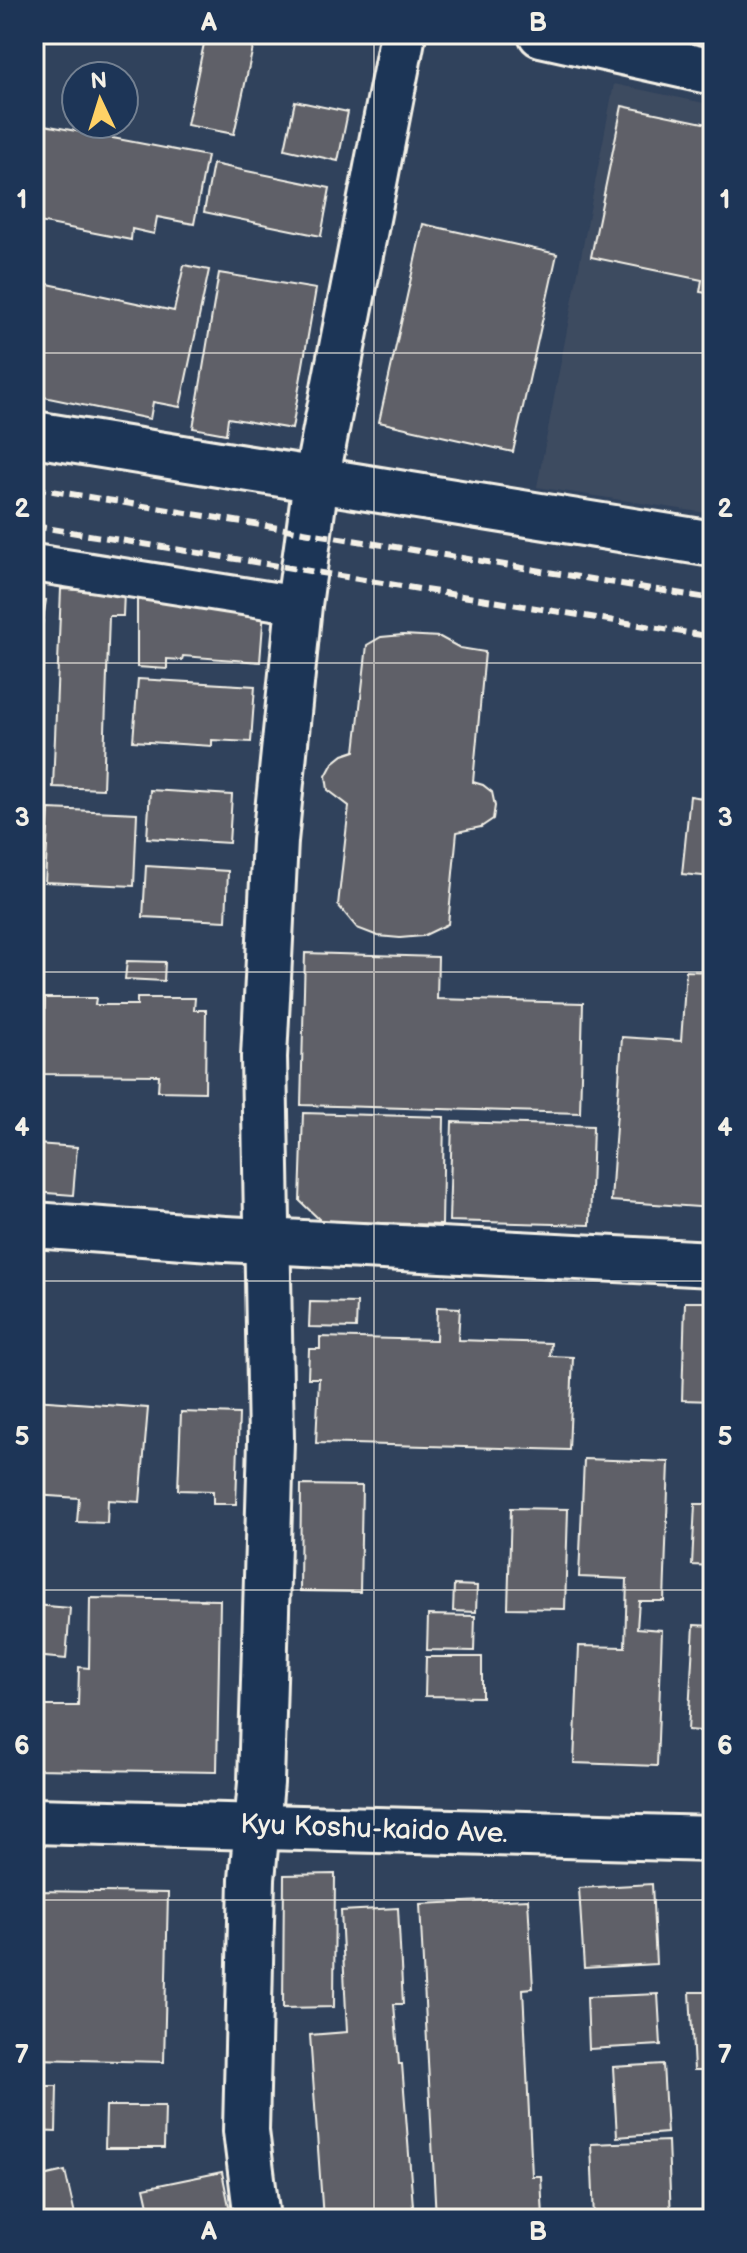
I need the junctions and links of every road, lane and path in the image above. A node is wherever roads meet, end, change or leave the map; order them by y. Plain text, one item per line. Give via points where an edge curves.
1 (403, 34) edge
2 (541, 34) edge
3 (713, 72) edge
4 (34, 434) edge
5 (316, 481) junction
6 (713, 544) edge
7 (34, 563) edge
8 (299, 605) junction
9 (34, 1225) edge
10 (267, 1241) junction
11 (713, 1264) edge
12 (34, 1821) edge
13 (257, 1826) junction
14 (713, 1839) edge
15 (257, 2219) edge

1 - 5 street
2 - 3 street
4 - 5 street
5 - 6 street
5 - 8 street
7 - 8 lane
8 - 10 street via 273,887 264,1057
9 - 10 street
10 - 11 street
10 - 13 street via 271,1440
12 - 13 street, Kyu Koshu-kaido Ave.
13 - 14 street, Kyu Koshu-kaido Ave.
13 - 15 street via 246,2131

